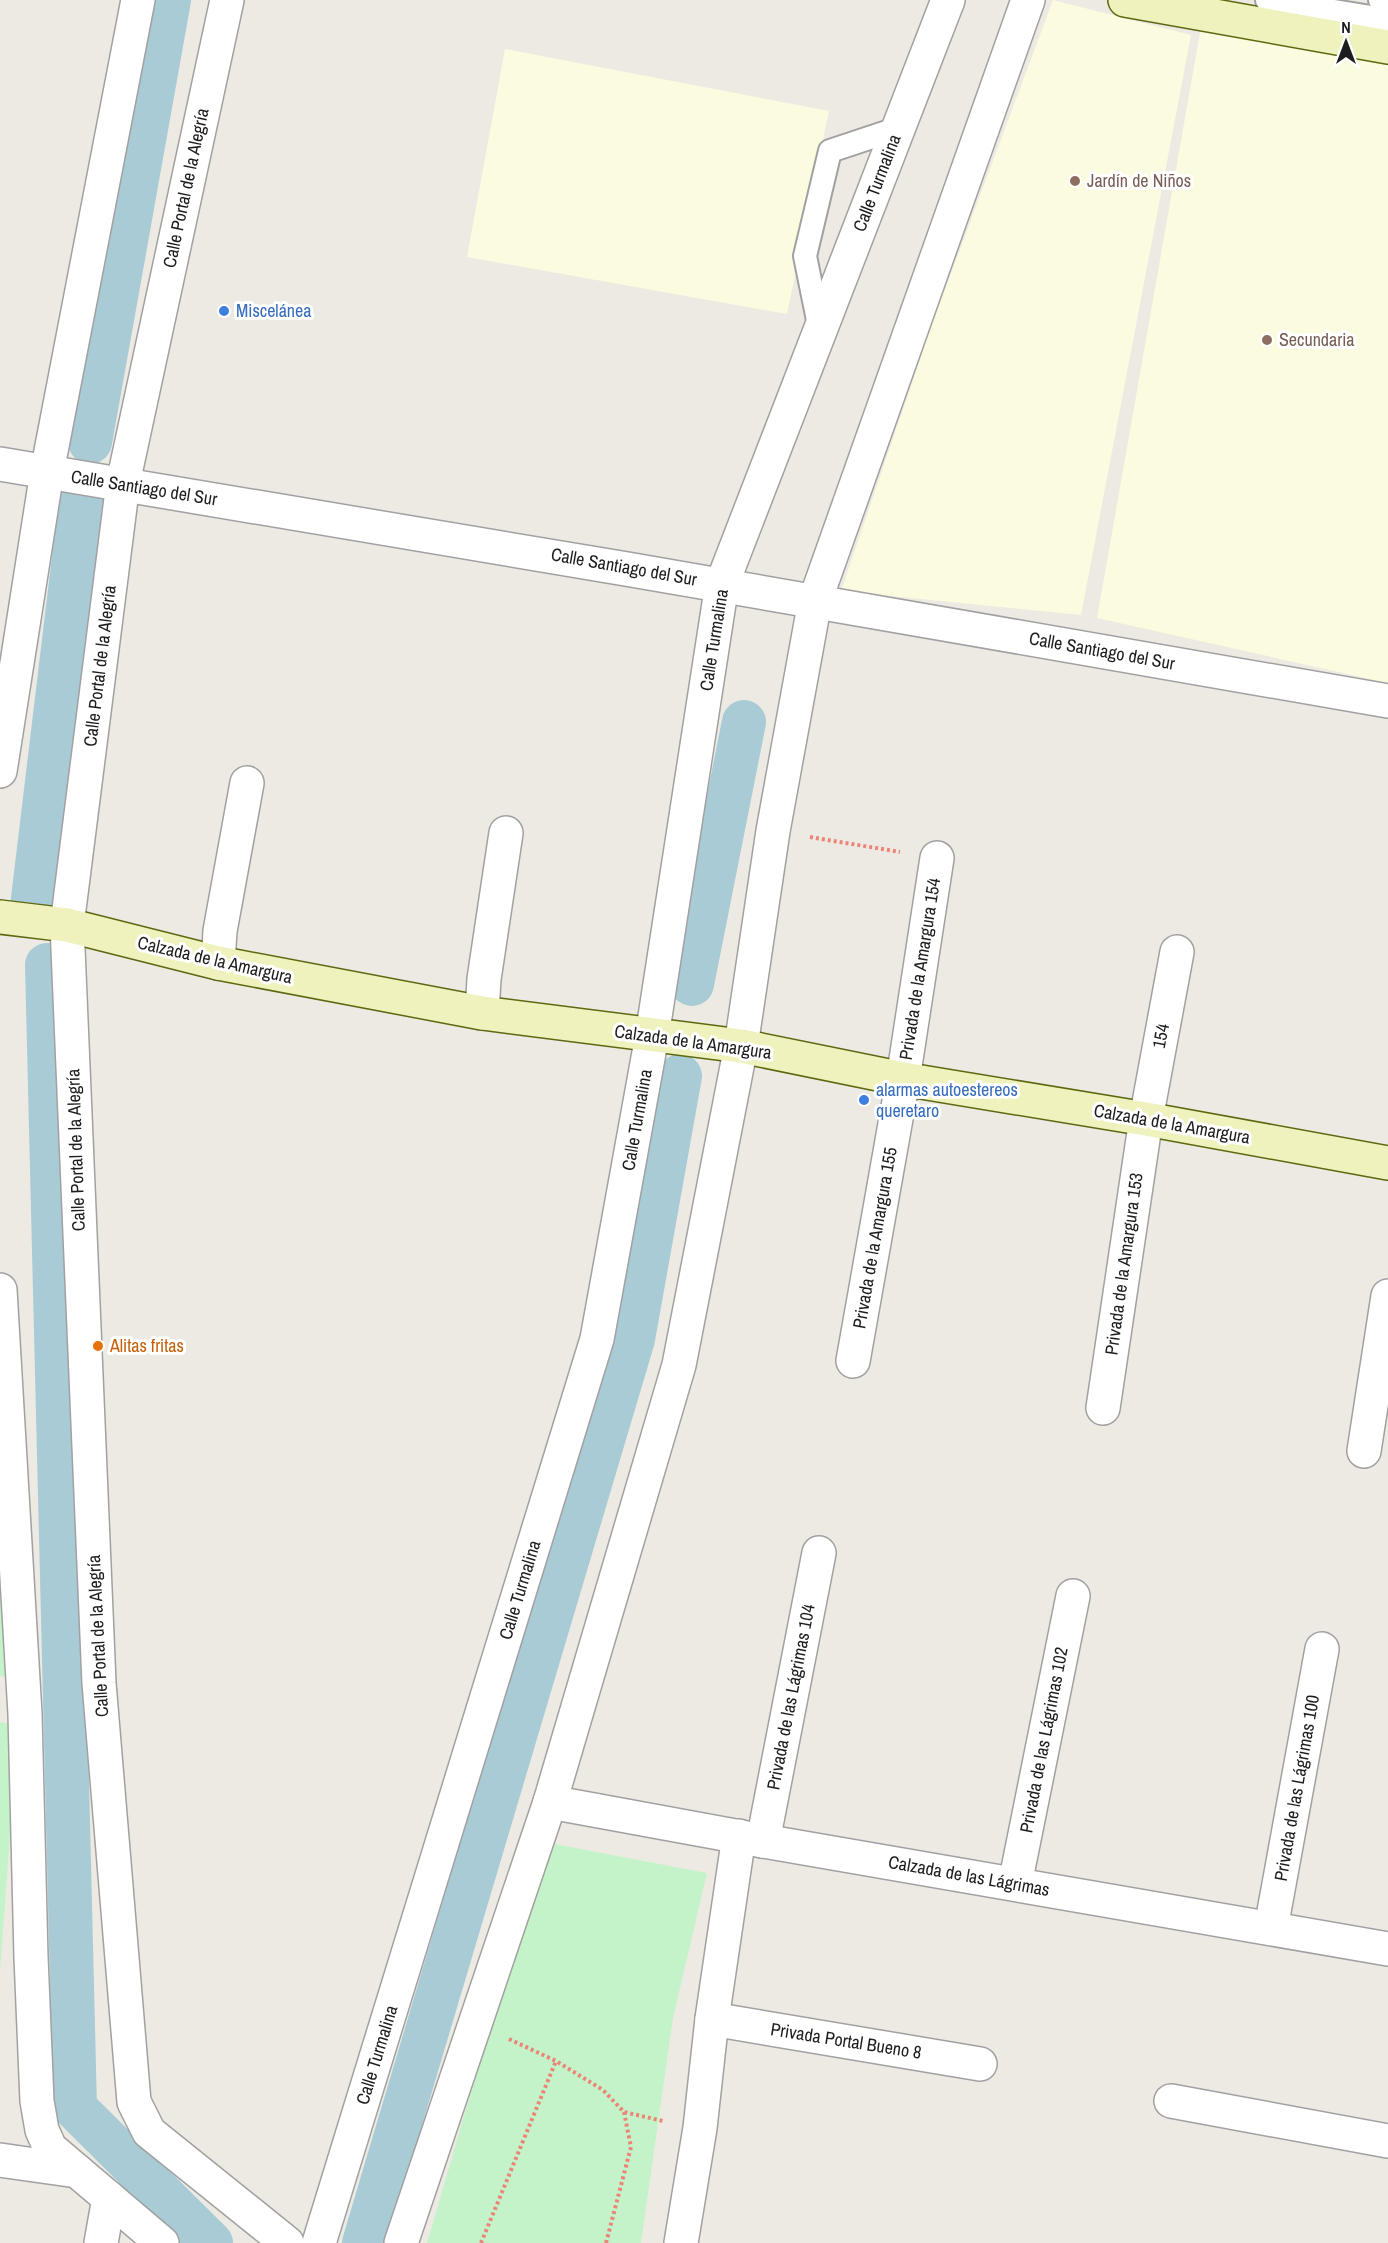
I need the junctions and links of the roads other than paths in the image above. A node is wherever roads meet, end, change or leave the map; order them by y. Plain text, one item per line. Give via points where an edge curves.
1 (138, 0) edge
2 (227, 0) edge
3 (948, 0) edge
4 (1028, 0) edge
5 (1125, 0) edge
6 (1267, 0) edge
7 (1380, 0) edge
8 (1388, 1) edge
9 (1388, 20) edge
10 (1388, 47) edge
11 (899, 128) junction
12 (820, 330) junction
13 (0, 464) edge
14 (46, 472) junction
15 (123, 483) junction
16 (722, 584) junction
17 (815, 601) junction
18 (1388, 701) edge
19 (0, 771) edge
20 (247, 783) dead end
21 (506, 833) dead end
22 (937, 858) road end
23 (0, 917) edge
24 (67, 925) junction
25 (1177, 952) dead end
26 (218, 963) junction
27 (482, 1013) junction
28 (652, 1036) junction
29 (741, 1046) junction
30 (903, 1079) junction
31 (1146, 1119) junction
32 (1388, 1163) edge
33 (0, 1290) edge
34 (1388, 1296) edge
35 (853, 1361) dead end
36 (1103, 1408) dead end
37 (1364, 1451) dead end
38 (819, 1553) dead end
39 (1073, 1596) dead end
40 (1322, 1649) dead end
41 (12, 1712) edge
42 (550, 1802) junction
43 (751, 1839) junction
44 (1015, 1884) junction
45 (1271, 1928) junction
46 (1388, 1949) edge
47 (712, 2019) junction
48 (980, 2064) dead end
49 (1171, 2101) dead end
50 (1388, 2142) edge
51 (0, 2160) edge
52 (77, 2171) junction
53 (109, 2198) junction
54 (100, 2243) edge
55 (162, 2243) edge
56 (287, 2243) edge
57 (319, 2243) edge
58 (401, 2243) edge
59 (681, 2243) edge

1 - 14 street
2 - 15 street, Calle Portal de la Alegría
3 - 11 street, Calle Turmalina
4 - 17 street
5 - 10 street
6 - 9 lane
7 - 8 lane
11 - 12 street, Calle Turmalina
11 - 12 lane via 830,151 805,256
12 - 16 street, Calle Turmalina
13 - 14 street, Calle Santiago del Sur
14 - 15 street, Calle Santiago del Sur
14 - 19 street
15 - 16 street, Calle Santiago del Sur
15 - 24 street, Calle Portal de la Alegría
16 - 17 street, Calle Santiago del Sur
16 - 28 street, Calle Turmalina
17 - 18 street, Calle Santiago del Sur
17 - 29 street via 773,831
20 - 26 street via 220,931
21 - 27 street
22 - 30 street, Privada de la Amargura 154
23 - 24 street, Calzada de la Amargura
24 - 26 street, Calzada de la Amargura
24 - 56 street, Calle Portal de la Alegría via 99,1683 134,2102 149,2132
25 - 31 street, 154
26 - 27 street, Calzada de la Amargura
27 - 28 street, Calzada de la Amargura
28 - 29 street, Calzada de la Amargura
28 - 57 street, Calle Turmalina via 597,1339
29 - 30 street, Calzada de la Amargura
29 - 42 street via 679,1365
30 - 31 street, Calzada de la Amargura
30 - 35 street, Privada de la Amargura 155
31 - 32 street, Calzada de la Amargura
31 - 36 street, Privada de la Amargura 153
33 - 41 street
34 - 37 street
38 - 43 street, Privada de las Lágrimas 104
39 - 44 street, Privada de las Lágrimas 102
40 - 45 street, Privada de las Lágrimas 100
41 - 52 street via 31,1957 37,2101 42,2130 51,2148
42 - 43 street, Calzada de las Lágrimas
42 - 58 street
43 - 44 street, Calzada de las Lágrimas
43 - 47 street
44 - 45 street, Calzada de las Lágrimas
45 - 46 street, Calzada de las Lágrimas
47 - 48 street, Privada Portal Bueno 8
47 - 59 street
49 - 50 street
51 - 52 street
52 - 53 street
53 - 54 street
53 - 55 street

